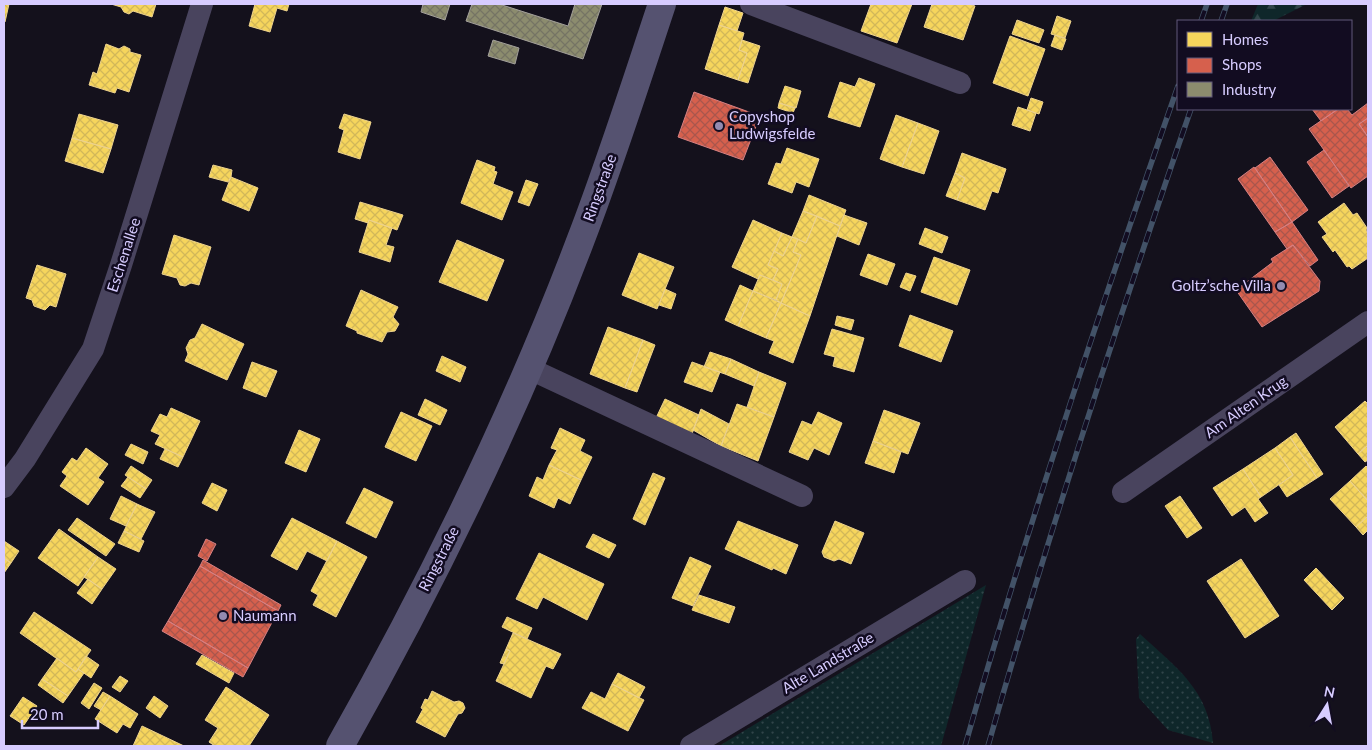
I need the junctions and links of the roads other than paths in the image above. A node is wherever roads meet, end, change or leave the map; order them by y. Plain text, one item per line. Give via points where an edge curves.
1 (202, 4) edge
2 (662, 4) edge
3 (751, 4) edge
4 (960, 83) dead end
5 (1368, 322) edge
6 (528, 368) junction
7 (4, 488) edge
8 (1123, 492) dead end
9 (802, 496) dead end
10 (965, 580) dead end
11 (340, 746) edge
12 (691, 746) edge

1 - 7 street, Eschenallee via 93,349
2 - 6 main road, Ringstraße via 588,222
3 - 4 street
5 - 8 street, Am Alten Krug
6 - 9 street
6 - 11 main road, Ringstraße via 466,505
10 - 12 street, Alte Landstraße

